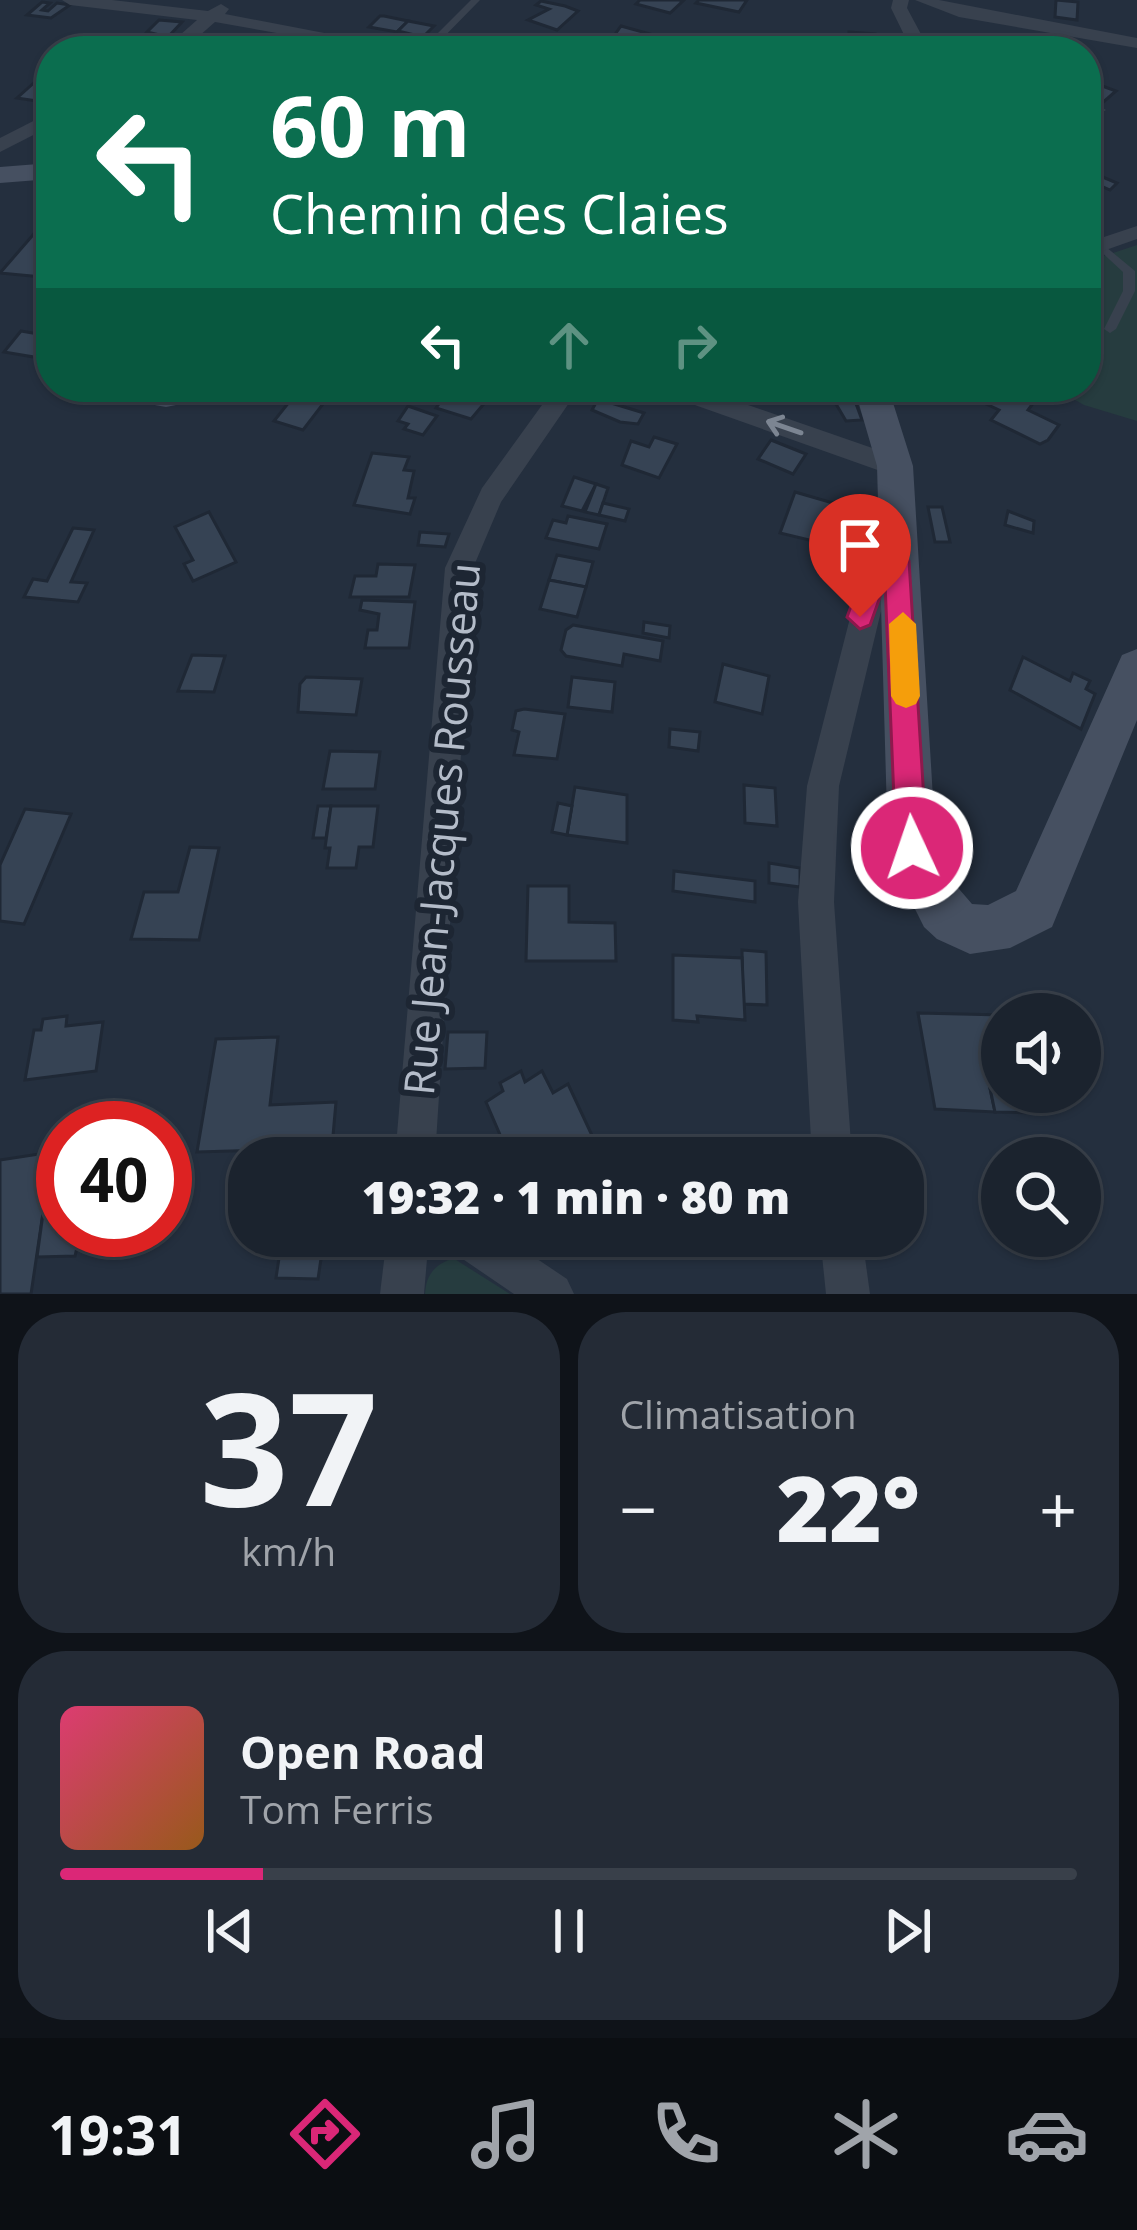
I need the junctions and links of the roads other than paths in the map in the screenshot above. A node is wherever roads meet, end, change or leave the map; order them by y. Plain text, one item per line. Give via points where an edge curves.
1 (70, 0) edge
2 (230, 0) edge
3 (476, 0) edge
4 (901, 0) edge
5 (923, 0) edge
6 (213, 16) junction
7 (189, 36) edge
8 (328, 36) edge
9 (440, 36) edge
10 (913, 36) edge
11 (1097, 36) edge
12 (1101, 37) edge
13 (1137, 43) edge
14 (36, 126) edge
15 (0, 146) edge
16 (36, 172) edge
17 (0, 175) edge
18 (1137, 232) edge
19 (1101, 245) edge
20 (1101, 253) edge
21 (1110, 329) dead end
22 (557, 402) edge
23 (713, 402) edge
24 (876, 402) edge
25 (895, 466) junction
26 (896, 561) junction
27 (859, 628) junction
28 (904, 637) junction
29 (1137, 668) edge
30 (417, 1137) edge
31 (831, 1137) edge
32 (405, 1257) edge
33 (498, 1257) edge
34 (844, 1257) edge
35 (401, 1294) edge
36 (553, 1294) edge
37 (848, 1294) edge

1 - 6 street
2 - 6 street
3 - 9 lane
4 - 10 street
5 - 11 street
6 - 7 street
6 - 8 street
12 - 13 street
14 - 15 street
16 - 17 street
18 - 19 street
20 - 21 lane via 1129,271 1129,291
22 - 30 street, Rue Jean-Jacques Rousseau via 489,497 459,568
25 -> 23 street
24 - 25 street
25 - 26 street
26 - 27 street via 876,571
26 - 28 street
27 - 28 street
27 - 31 street via 823,786 816,902
28 - 29 street via 912,848 933,903 968,928 990,930 1034,909
32 - 35 street
33 - 36 street
34 - 37 street

